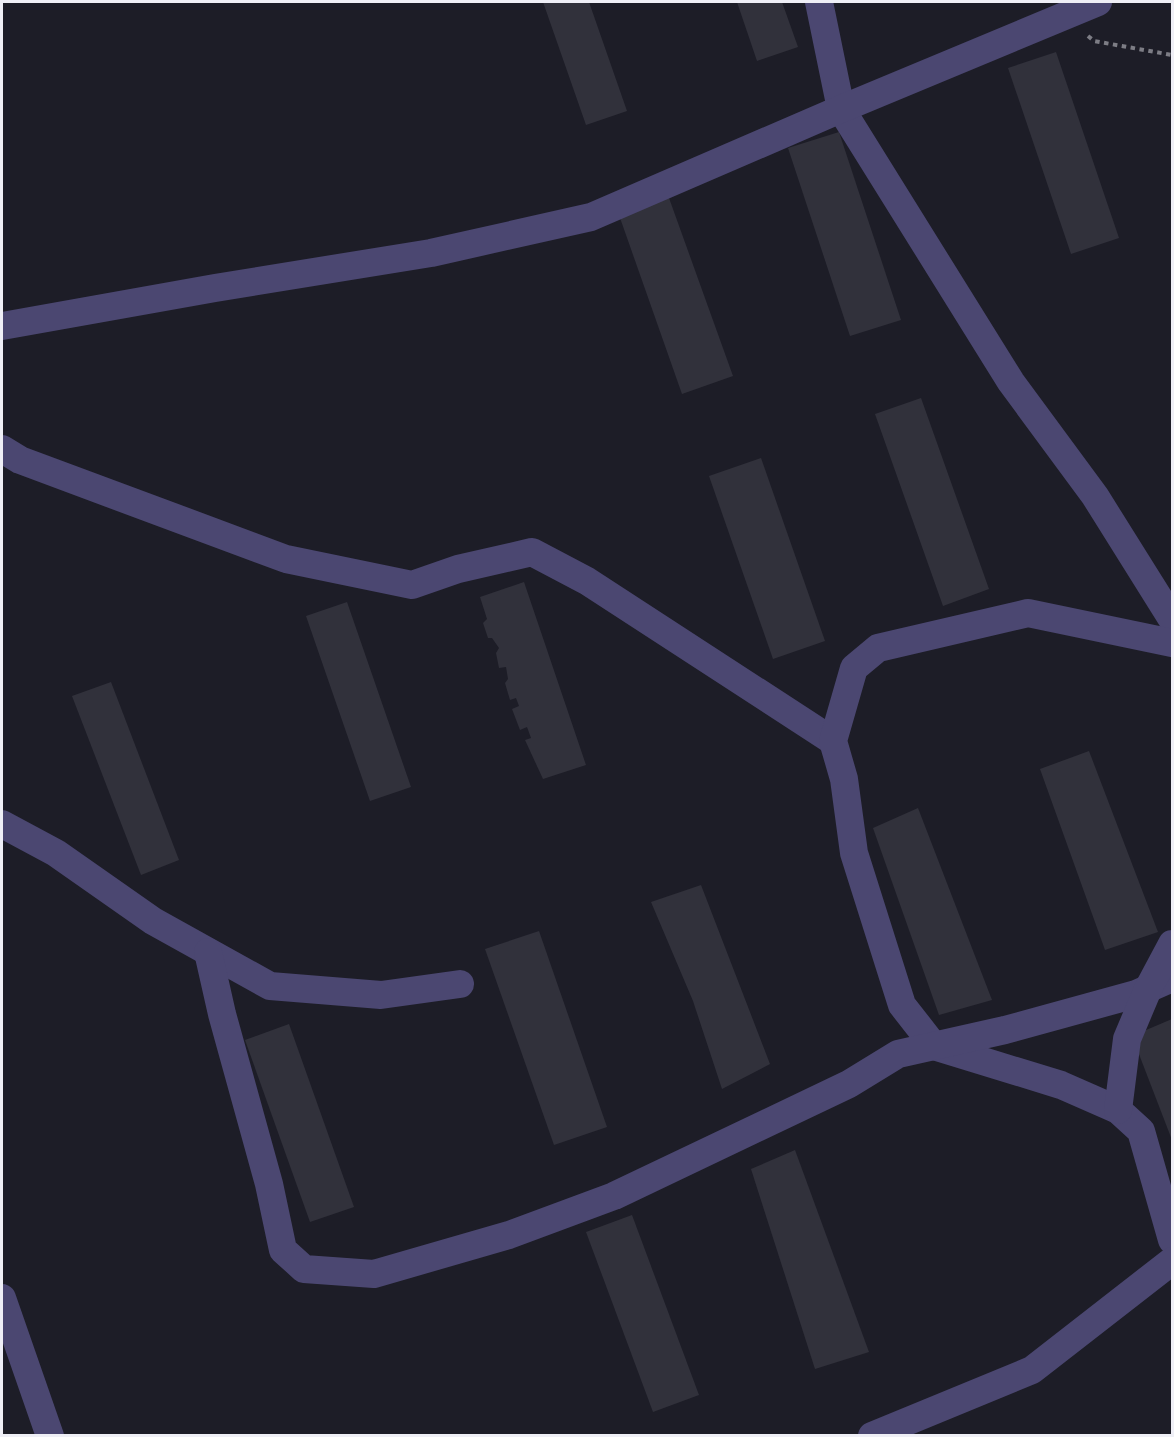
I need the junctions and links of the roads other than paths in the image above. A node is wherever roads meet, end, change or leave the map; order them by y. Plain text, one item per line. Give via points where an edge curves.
1 (819, 2) edge
2 (1098, 2) edge
3 (841, 108) junction
4 (2, 326) edge
5 (2, 449) edge
6 (1173, 619) edge
7 (1173, 643) edge
8 (833, 741) junction
9 (2, 824) edge
10 (1173, 944) edge
11 (208, 952) junction
12 (1160, 983) edge
13 (460, 984) dead end
14 (934, 1046) junction
15 (1118, 1110) junction
16 (1173, 1240) edge
17 (1173, 1261) edge
18 (2, 1298) edge
19 (50, 1436) edge
20 (872, 1436) edge

1 - 3 street
2 - 3 street
3 - 4 street via 591,217 431,253
3 - 6 street via 1011,382 1095,496
5 - 8 street via 20,460 286,559 412,585 458,569 532,552 597,587
7 - 8 street via 1028,613 878,648 854,668
8 - 14 street via 844,779 854,853 902,1005
9 - 11 street via 56,853 153,921
10 - 12 street
11 - 13 street via 270,986 381,995
11 - 14 street via 283,1250 304,1269 374,1274 509,1234 624,1191 849,1084 898,1054
12 - 14 street via 1005,1030
12 - 15 street via 1127,1039
14 - 15 street via 1061,1085
15 - 16 street via 1141,1131
17 - 20 street via 1032,1370
18 - 19 street

